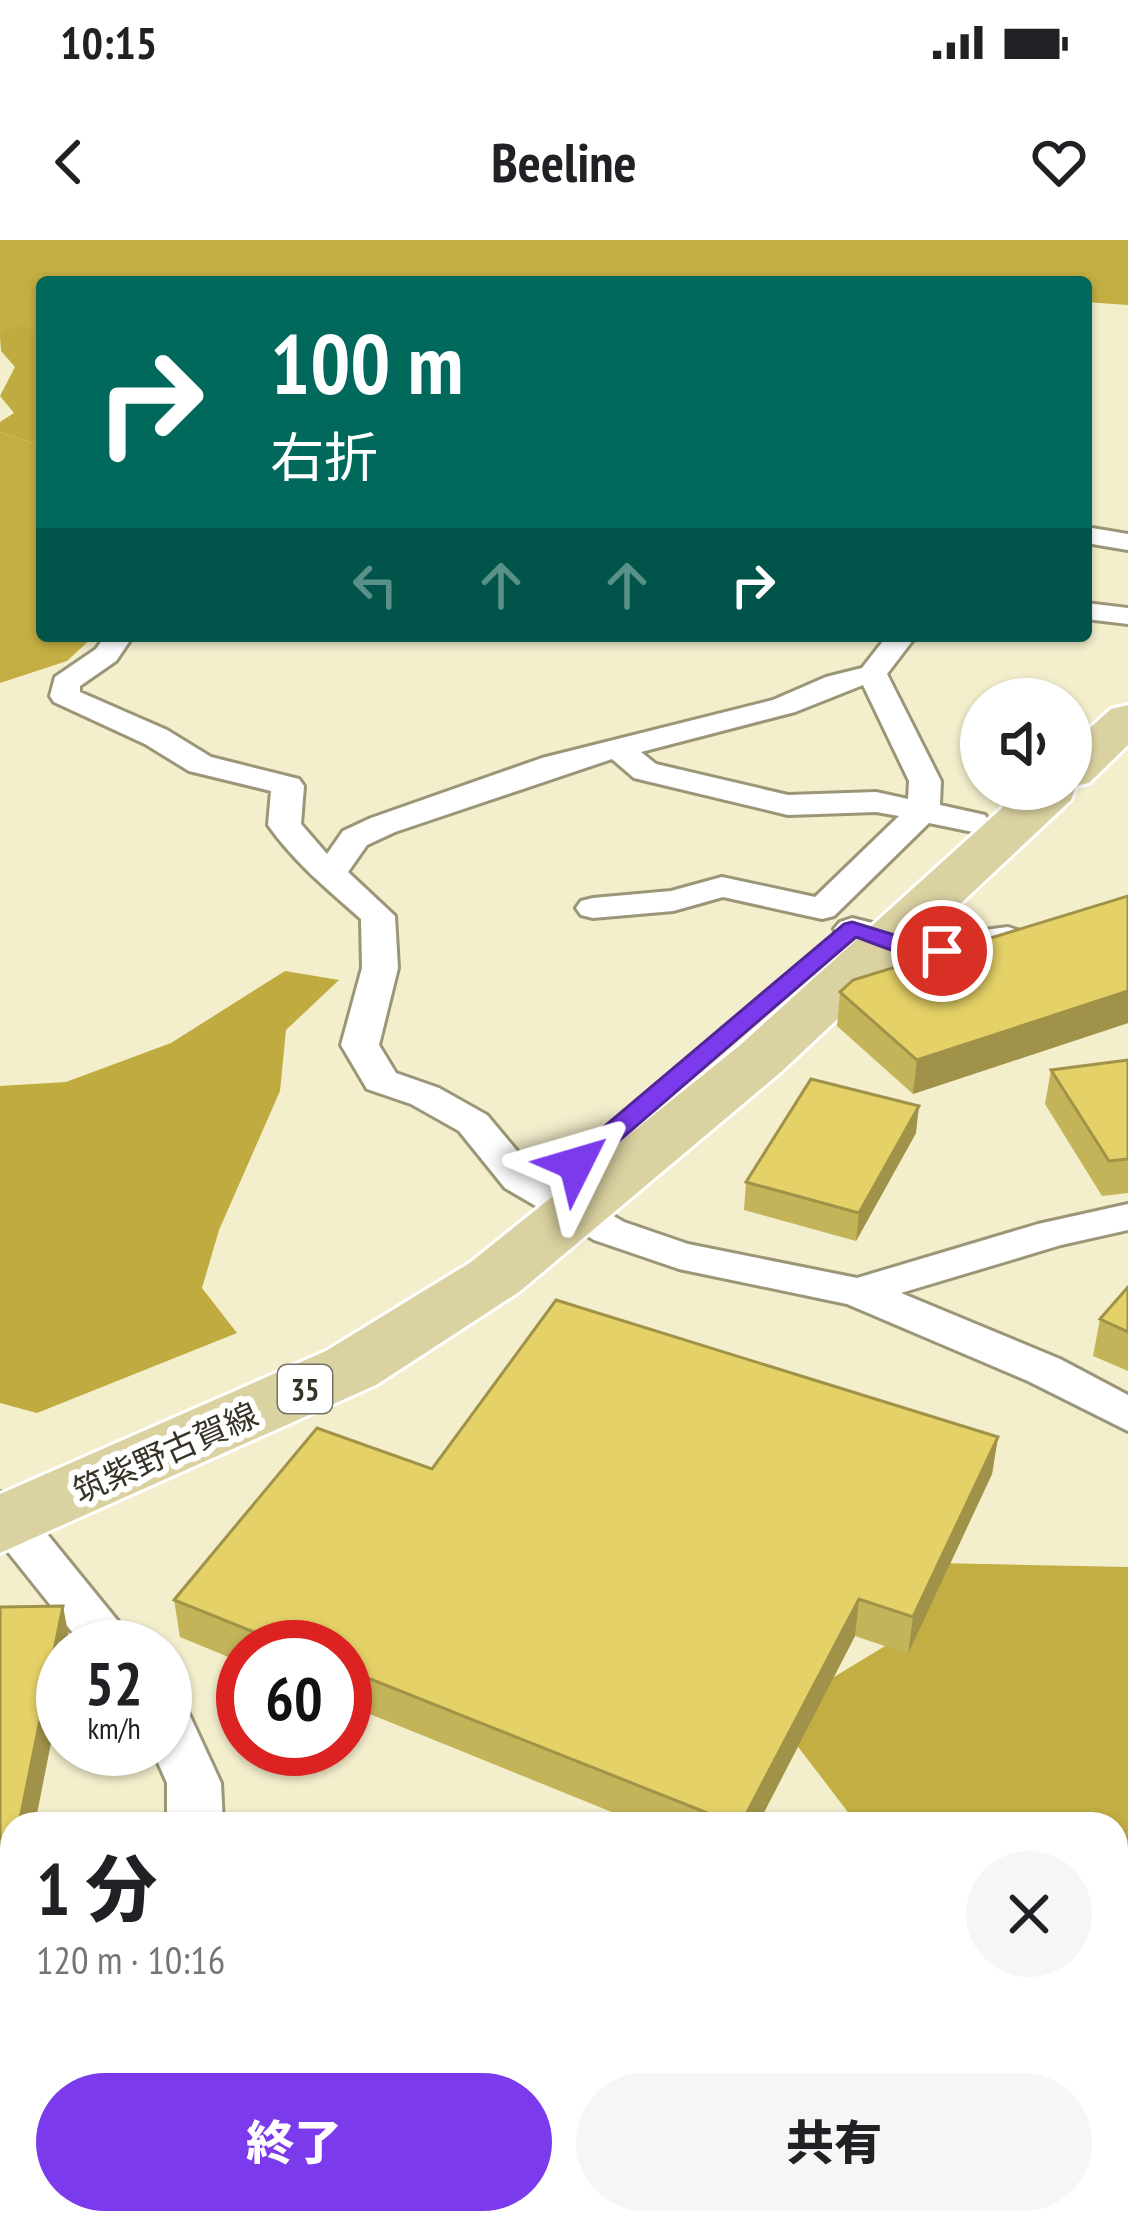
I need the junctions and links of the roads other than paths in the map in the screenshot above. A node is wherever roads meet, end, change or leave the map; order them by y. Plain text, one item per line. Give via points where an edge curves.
1 (1092, 536) edge
2 (1128, 542) edge
3 (1092, 611) edge
4 (1128, 616) edge
5 (115, 642) edge
6 (897, 642) edge
7 (872, 674) junction
8 (1128, 687) edge
9 (1092, 718) edge
10 (1128, 719) edge
11 (618, 748) junction
12 (1092, 752) edge
13 (960, 802) edge
14 (960, 807) edge
15 (965, 810) edge
16 (967, 810) edge
17 (1027, 810) edge
18 (330, 874) junction
19 (593, 908) dead end
20 (1049, 927) edge
21 (870, 935) junction
22 (559, 1203) junction
23 (1128, 1216) edge
24 (858, 1292) junction
25 (1128, 1415) edge
26 (2, 1510) edge
27 (91, 1620) edge
28 (191, 1776) edge
29 (195, 1812) edge

1 - 2 street
3 - 4 street
5 - 18 street via 65,683 65,696 200,764 288,787 284,825
6 - 7 street
7 - 11 street via 784,706
7 - 13 street via 925,781
8 - 9 main road
10 - 12 main road
11 - 14 street via 645,771 788,806
11 - 18 street via 383,824 355,838
15 - 19 street via 822,909 722,887
16 - 21 main road, 筑紫野古賀線 / 35
17 - 21 main road, 筑紫野古賀線 / 35
18 - 22 street via 378,916 380,968 360,1046 381,1081 473,1123 519,1179
20 - 21 street via 942,951
21 - 22 main road, 筑紫野古賀線 / 35 via 760,1059
22 - 24 street via 679,1256
22 - 26 main road, 筑紫野古賀線 / 35 via 495,1277 351,1368
23 - 24 street
24 - 25 street via 1044,1370
26 - 27 street
28 - 29 street

